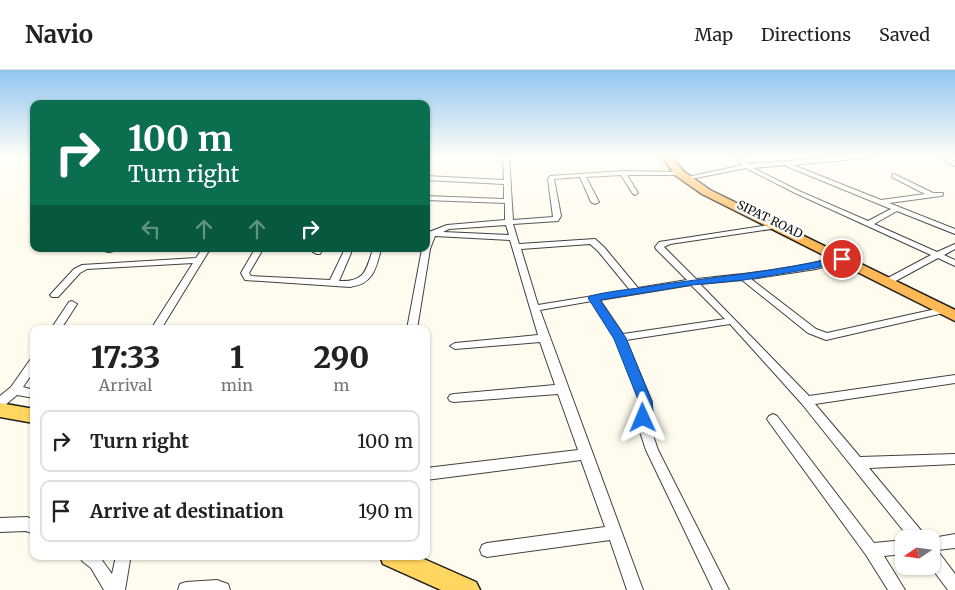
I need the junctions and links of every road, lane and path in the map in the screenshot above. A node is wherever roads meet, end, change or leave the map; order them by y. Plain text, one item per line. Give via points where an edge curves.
1 (492, 181) edge
2 (552, 181) edge
3 (585, 181) edge
4 (628, 181) edge
5 (692, 181) edge
6 (695, 181) edge
7 (777, 181) edge
8 (828, 181) edge
9 (905, 181) edge
10 (507, 182) joint
11 (635, 193) dead end
12 (941, 194) dead end
13 (932, 195) junction
14 (430, 198) edge
15 (508, 201) junction
16 (595, 202) dead end
17 (880, 202) junction
18 (896, 209) junction
19 (509, 223) junction
20 (868, 224) junction
21 (775, 226) junction
22 (955, 232) edge
23 (430, 233) edge
24 (430, 233) edge
25 (515, 243) junction
26 (955, 246) edge
27 (204, 252) edge
28 (257, 252) edge
29 (376, 252) edge
30 (425, 252) edge
31 (347, 253) dead end
32 (937, 255) junction
33 (842, 259) junction
34 (199, 260) junction
35 (955, 263) edge
36 (744, 277) junction
37 (889, 280) junction
38 (334, 282) junction
39 (692, 282) junction
40 (636, 292) junction
41 (55, 295) dead end
42 (594, 298) junction
43 (72, 304) dead end
44 (535, 308) junction
45 (952, 312) edge
46 (732, 321) junction
47 (59, 325) edge
48 (158, 325) edge
49 (413, 325) edge
50 (544, 338) junction
51 (620, 338) junction
52 (455, 346) dead end
53 (30, 369) edge
54 (955, 379) edge
55 (563, 389) junction
56 (15, 390) junction
57 (30, 393) edge
58 (454, 398) dead end
59 (806, 401) junction
60 (0, 403) edge
61 (0, 410) edge
62 (30, 415) edge
63 (773, 419) dead end
64 (586, 454) junction
65 (955, 459) edge
66 (856, 463) junction
67 (430, 474) edge
68 (0, 525) edge
69 (30, 525) edge
70 (912, 530) edge
71 (614, 533) junction
72 (955, 541) edge
73 (940, 543) edge
74 (895, 547) edge
75 (487, 550) dead end
76 (870, 550) junction
77 (92, 560) edge
78 (122, 560) dead end
79 (400, 560) edge
80 (940, 567) edge
81 (955, 587) edge
82 (115, 590) edge
83 (186, 590) edge
84 (222, 590) edge
85 (468, 590) edge
86 (635, 590) edge
87 (721, 590) edge
88 (897, 590) edge

1 - 10 street
2 - 19 street via 555,219
3 - 16 street
4 - 11 street
5 - 21 highway, SIPAT ROAD via 706,192
6 - 37 highway, SIPAT ROAD
7 - 20 street
8 - 17 street
9 - 13 street
10 - 15 street
12 - 13 street
13 - 17 street
14 - 15 street
15 - 19 street
17 - 18 street
18 - 20 street
18 - 22 street
19 - 23 street via 455,226
19 - 25 street
20 - 32 street
21 - 33 highway, SIPAT ROAD
21 - 39 street via 659,245
24 - 25 street
25 - 40 street via 592,241
25 - 44 street
26 - 32 street
27 - 34 street
28 - 38 street via 246,269 248,278
29 - 38 street via 373,265 362,282
30 - 49 street
31 - 38 street
32 - 35 street
32 - 37 street
33 - 36 street
33 - 37 highway, SIPAT ROAD
34 - 41 street via 85,268 76,271
34 - 48 street
36 - 39 street
36 - 45 street via 812,331 826,337
37 - 45 highway, SIPAT ROAD
39 - 40 street
39 - 46 street
40 - 42 street
42 - 44 street
42 - 51 street
43 - 47 street
44 - 50 street
46 - 51 street
46 - 59 street
50 - 52 street
50 - 55 street
51 - 87 street via 646,402 644,426 650,444
53 - 56 street
54 - 59 street
55 - 58 street
55 - 64 street
56 - 57 street
56 - 60 street
59 - 66 street
61 - 62 main road
63 - 76 street
64 - 67 street
64 - 71 street
65 - 66 street
66 - 70 street
68 - 69 street
71 - 75 street
71 - 86 street
72 - 73 street
74 - 76 street
76 - 88 street
77 - 82 street
78 - 82 street
79 - 85 main road
80 - 81 street
83 - 84 street

